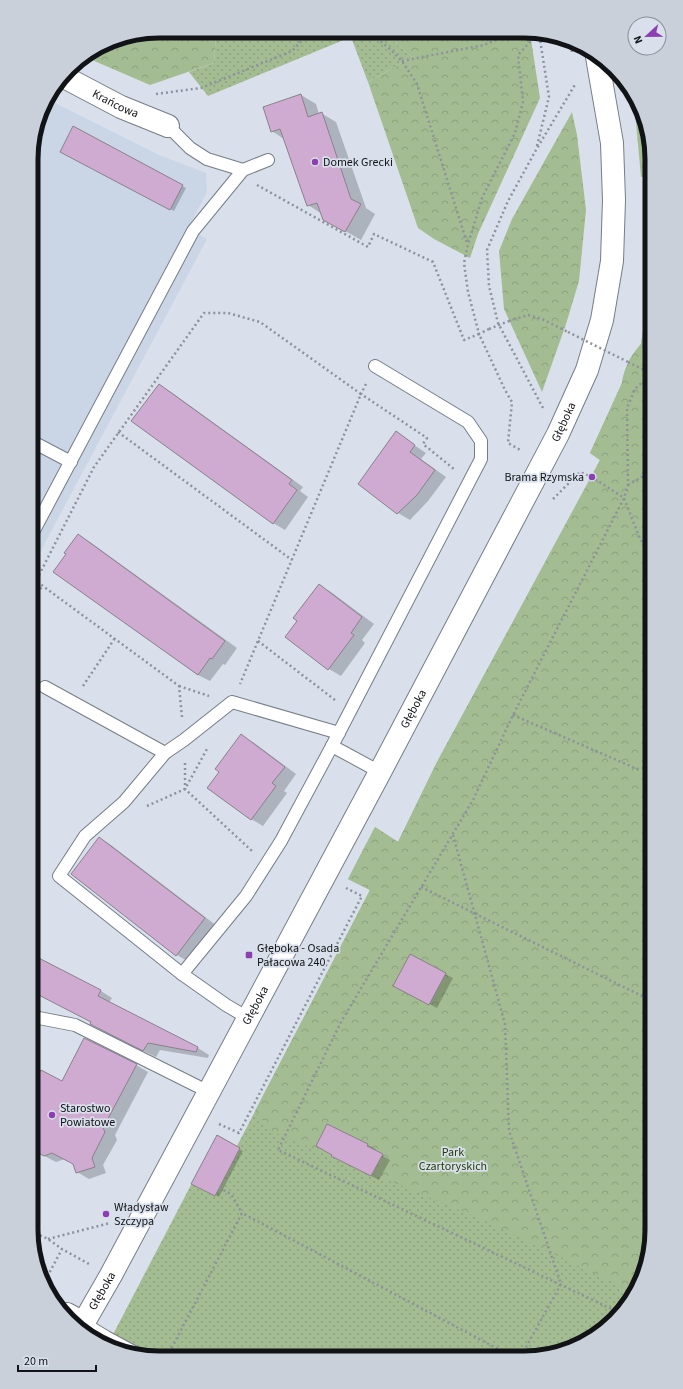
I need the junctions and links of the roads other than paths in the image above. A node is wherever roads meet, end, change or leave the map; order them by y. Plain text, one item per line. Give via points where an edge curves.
1 (598, 63) edge
2 (68, 79) edge
3 (168, 126) joint
4 (268, 160) dead end
5 (243, 170) junction
6 (375, 366) road end
7 (38, 445) edge
8 (71, 462) junction
9 (38, 523) edge
10 (45, 687) dead end
11 (339, 733) junction
12 (332, 746) junction
13 (164, 753) junction
14 (380, 772) junction
15 (182, 974) junction
16 (38, 1018) edge
17 (248, 1018) junction
18 (209, 1092) junction
19 (78, 1320) edge
20 (87, 1328) edge
21 (121, 1345) edge

1 - 14 main road, Głęboka via 612,143 614,200 612,261 602,320 589,363 558,434
2 - 3 main road, Krańcowa via 120,107
3 - 5 lane via 190,148 207,159
4 - 5 lane
5 - 8 lane via 193,231
6 - 11 lane via 468,422 481,441 481,459
7 - 8 lane
8 - 9 lane
10 - 13 lane
11 - 12 lane
11 - 13 lane via 232,702
12 - 14 lane
12 - 15 lane via 281,841 246,896
13 - 15 lane via 124,802 85,836 59,876
14 - 17 main road, Głęboka
15 - 17 lane
16 - 18 lane via 75,1025
17 - 18 main road, Głęboka
18 - 19 main road, Głęboka via 111,1275
20 - 21 lane

